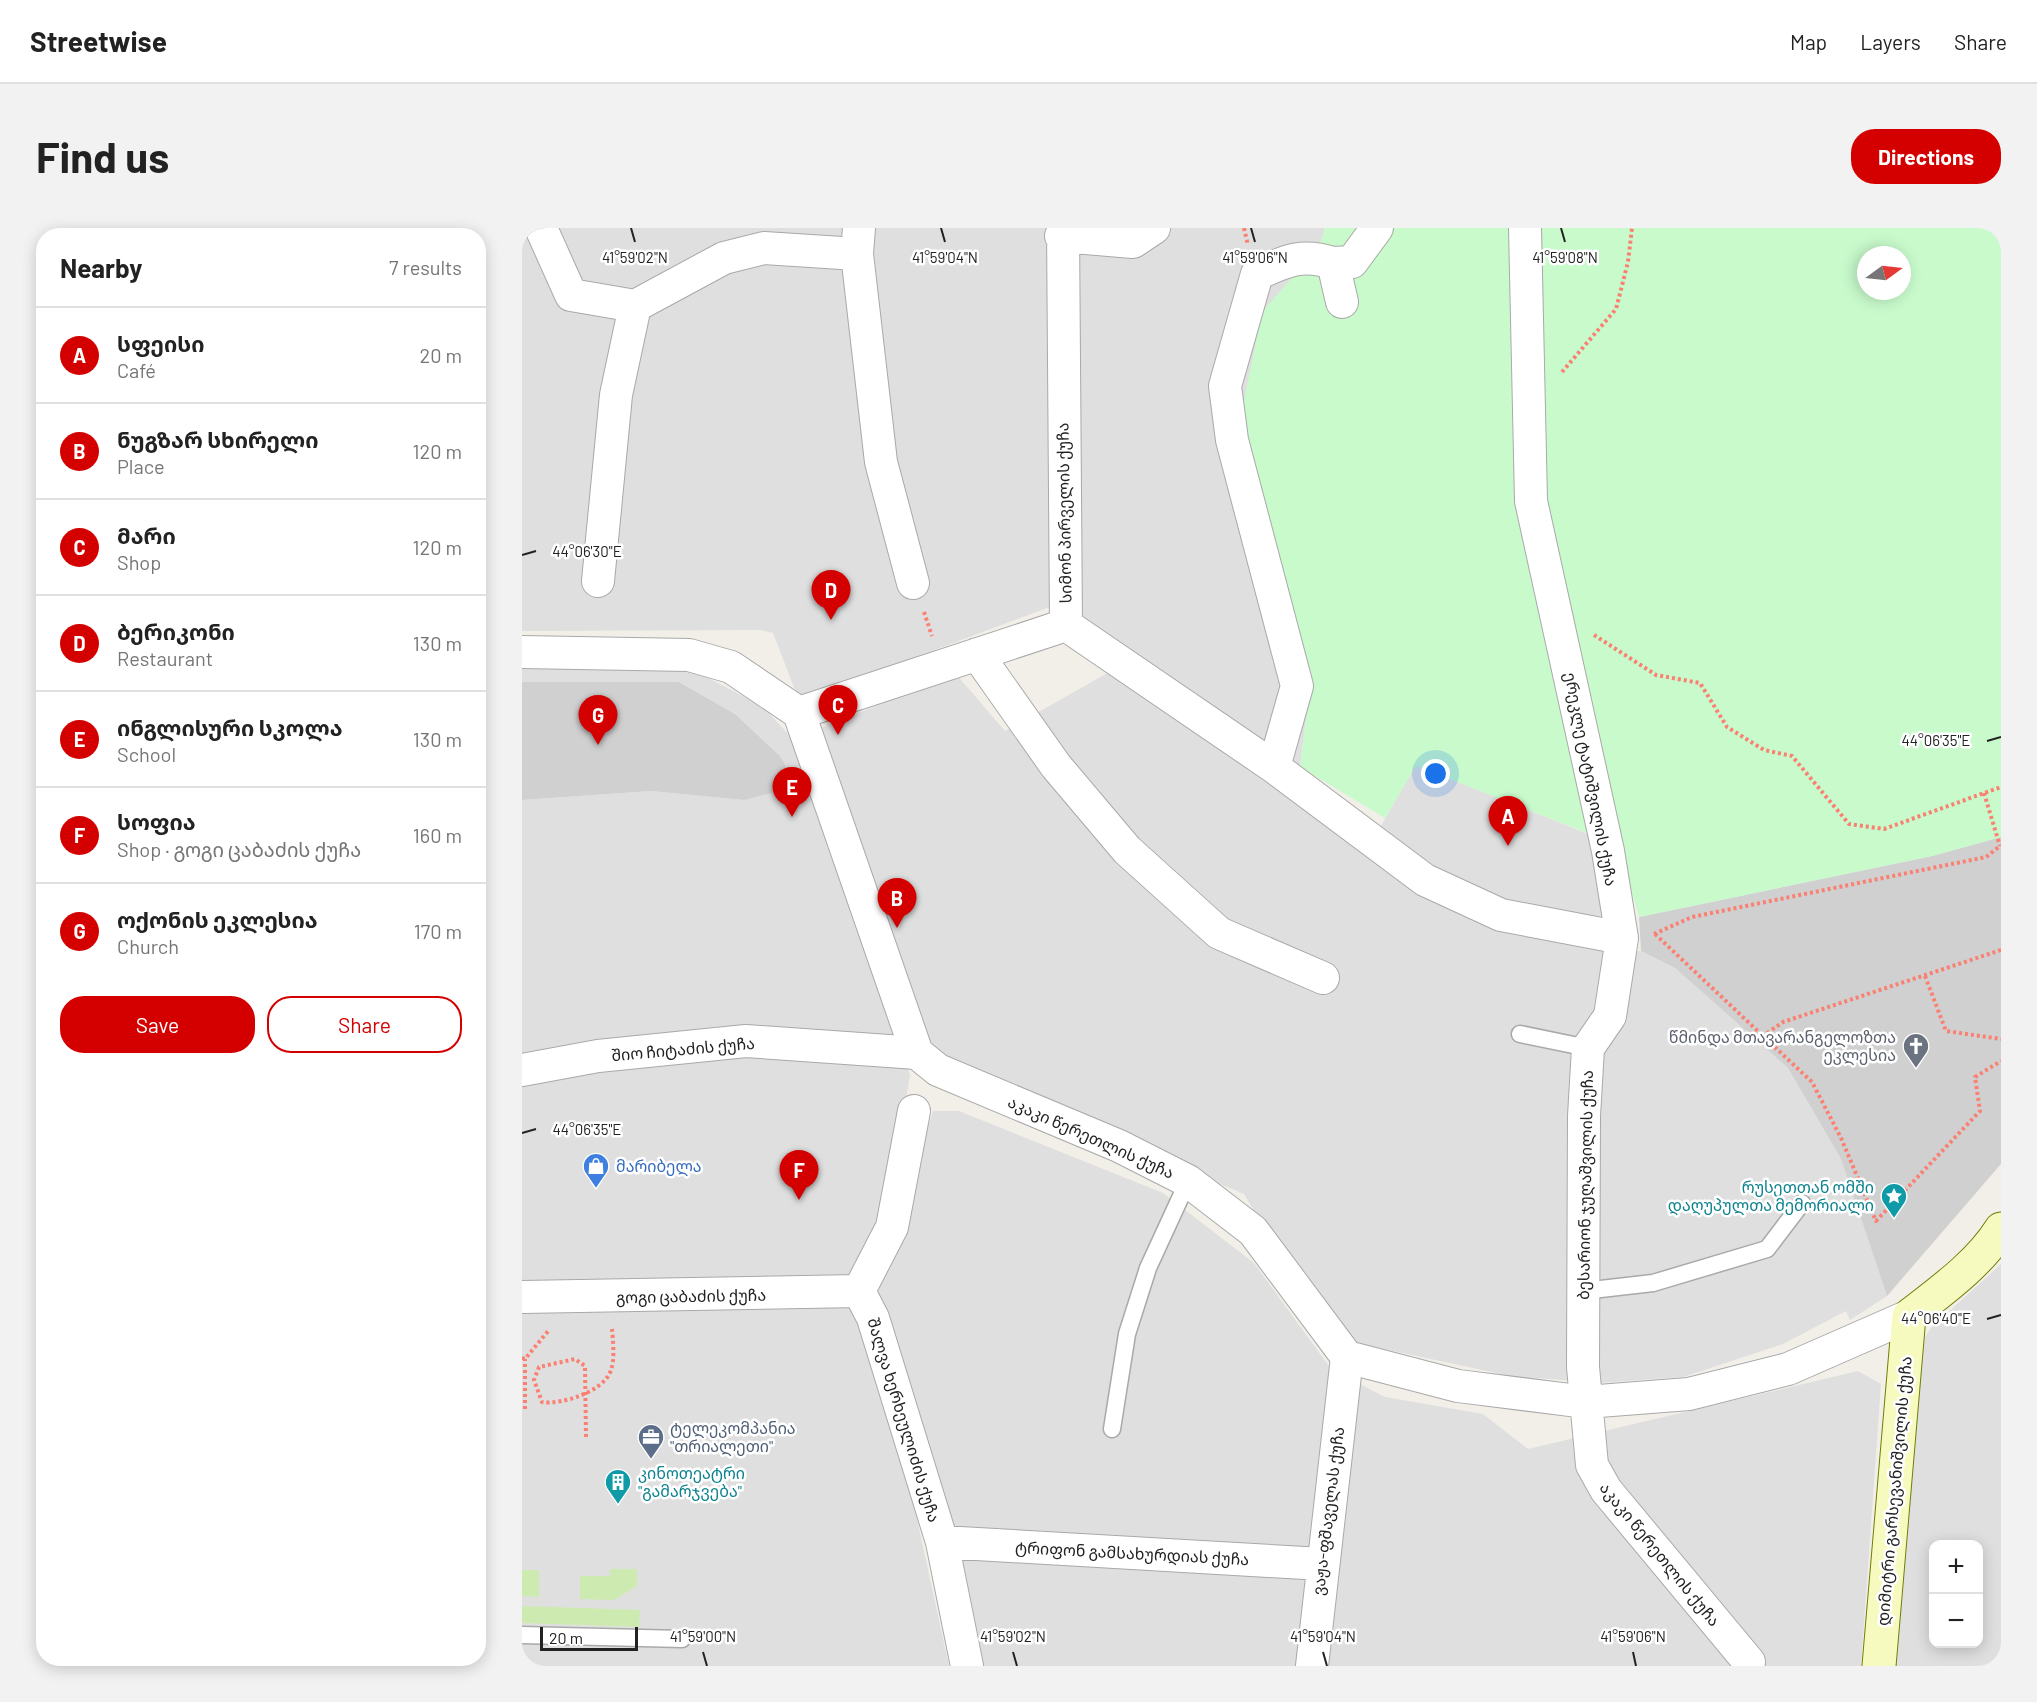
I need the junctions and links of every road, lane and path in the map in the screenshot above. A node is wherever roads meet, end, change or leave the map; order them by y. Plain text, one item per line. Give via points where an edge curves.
1 (542, 228) edge
2 (1154, 228) edge
3 (1377, 228) edge
4 (1525, 228) edge
5 (1632, 228) edge
6 (1062, 232) edge
7 (858, 241) edge
8 (1333, 263) junction
9 (1342, 302) dead end
10 (635, 306) junction
11 (1528, 412) junction
12 (598, 581) dead end
13 (914, 583) joint
14 (1556, 610) junction
15 (1066, 625) junction
16 (522, 652) edge
17 (977, 654) junction
18 (943, 665) junction
19 (799, 713) junction
20 (1274, 767) junction
21 (2001, 787) edge
22 (1984, 793) junction
23 (2001, 847) edge
24 (1620, 933) junction
25 (1656, 934) junction
26 (2001, 950) edge
27 (1925, 976) junction
28 (1323, 978) dead end
29 (1520, 1034) dead end
30 (1763, 1036) junction
31 (2001, 1039) edge
32 (1588, 1048) junction
33 (917, 1053) junction
34 (2001, 1061) edge
35 (522, 1070) edge
36 (914, 1111) dead end
37 (1188, 1181) junction
38 (1802, 1203) dead end
39 (1999, 1234) edge
40 (859, 1291) junction
41 (1583, 1291) junction
42 (522, 1298) edge
43 (1909, 1316) junction
44 (552, 1326) dead end
45 (602, 1328) dead end
46 (1347, 1356) junction
47 (524, 1358) edge
48 (1586, 1402) junction
49 (525, 1408) dead end
50 (1112, 1429) dead end
51 (586, 1437) dead end
52 (942, 1542) junction
53 (1322, 1564) junction
54 (522, 1635) edge
55 (682, 1639) dead end
56 (1749, 1662) dead end
57 (967, 1666) edge
58 (1312, 1666) edge
59 (1880, 1666) edge

1 - 10 street via 571,295
2 - 6 street via 1133,242
3 - 8 street via 1352,262
4 - 11 street, ერეკლე ტატიშვილის ქუჩა
5 - 11 path via 1616,309
6 - 15 street, სიმონ პირველის ქუჩა
7 - 10 street via 764,249 724,258
7 - 13 street via 881,462
8 - 9 street
8 - 20 street via 1312,256 1289,260 1257,274 1226,386 1232,440 1298,686
10 - 12 street via 616,395
11 - 14 street, ერეკლე ტატიშვილის ქუჩა via 1531,501
13 - 18 path
14 - 22 path via 1656,675 1700,682 1727,727 1764,750 1792,756 1849,824 1884,829
14 - 24 street, ერეკლე ტატიშვილის ქუჩა via 1608,851
15 - 17 street, სიმონ პირველის ქუჩა
15 - 20 street
16 - 19 street via 690,655 731,667
17 - 18 street, სიმონ პირველის ქუჩა
17 - 28 street via 1056,766 1127,850 1219,933
18 - 19 street, სიმონ პირველის ქუჩა
19 - 33 street
20 - 24 street via 1425,880 1502,915
21 - 22 path
22 - 23 path
23 - 25 path via 1986,857 1692,917
24 - 25 path
24 - 32 street, ბესარიონ ჯუღაშვილის ქუჩა via 1610,1016
25 - 30 path
26 - 27 path
27 - 30 path via 1783,1022
27 - 31 path via 1946,1031
29 - 32 lane
30 - 34 path via 1812,1082 1876,1221 1980,1111 1975,1077
32 - 41 street, ბესარიონ ჯუღაშვილის ქუჩა
33 - 35 street, შიო ჩიტაძის ქუჩა via 746,1041 598,1056
33 - 37 street, აკაკი წერეთლის ქუჩა via 938,1070 1119,1146
36 - 40 street via 892,1227
37 - 46 street, აკაკი წერეთლის ქუჩა via 1253,1231
37 - 50 lane via 1148,1268 1127,1334
38 - 41 lane via 1767,1249 1653,1283
39 - 43 street via 1954,1280
40 - 42 street, გოგი ცაბაძის ქუჩა
40 - 52 street, შალვა ხერხეულიძის ქუჩა via 873,1318
41 - 48 street, ბესარიონ ჯუღაშვილის ქუჩა
43 - 48 street via 1788,1369 1689,1394
43 - 59 street, დიმიტრი გარსევანიშვილის ქუჩა
44 - 47 path
45 - 51 path via 612,1329 613,1352 611,1371 604,1383 595,1388 586,1392 577,1397 554,1404 542,1402 534,1380 539,1367 575,1359 585,1366 587,1378 587,1390 587,1402 587,1413
46 - 48 street via 1458,1386
46 - 53 street, ვაჟა-ფშაველას ქუჩა
47 - 49 path
48 - 56 street, აკაკი წერეთლის ქუჩა via 1592,1465 1606,1490
52 - 53 street, ტრიფონ გამსახურდიას ქუჩა
52 - 57 street, შალვა ხერხეულიძის ქუჩა
53 - 58 street, ვაჟა-ფშაველას ქუჩა
54 - 55 lane

